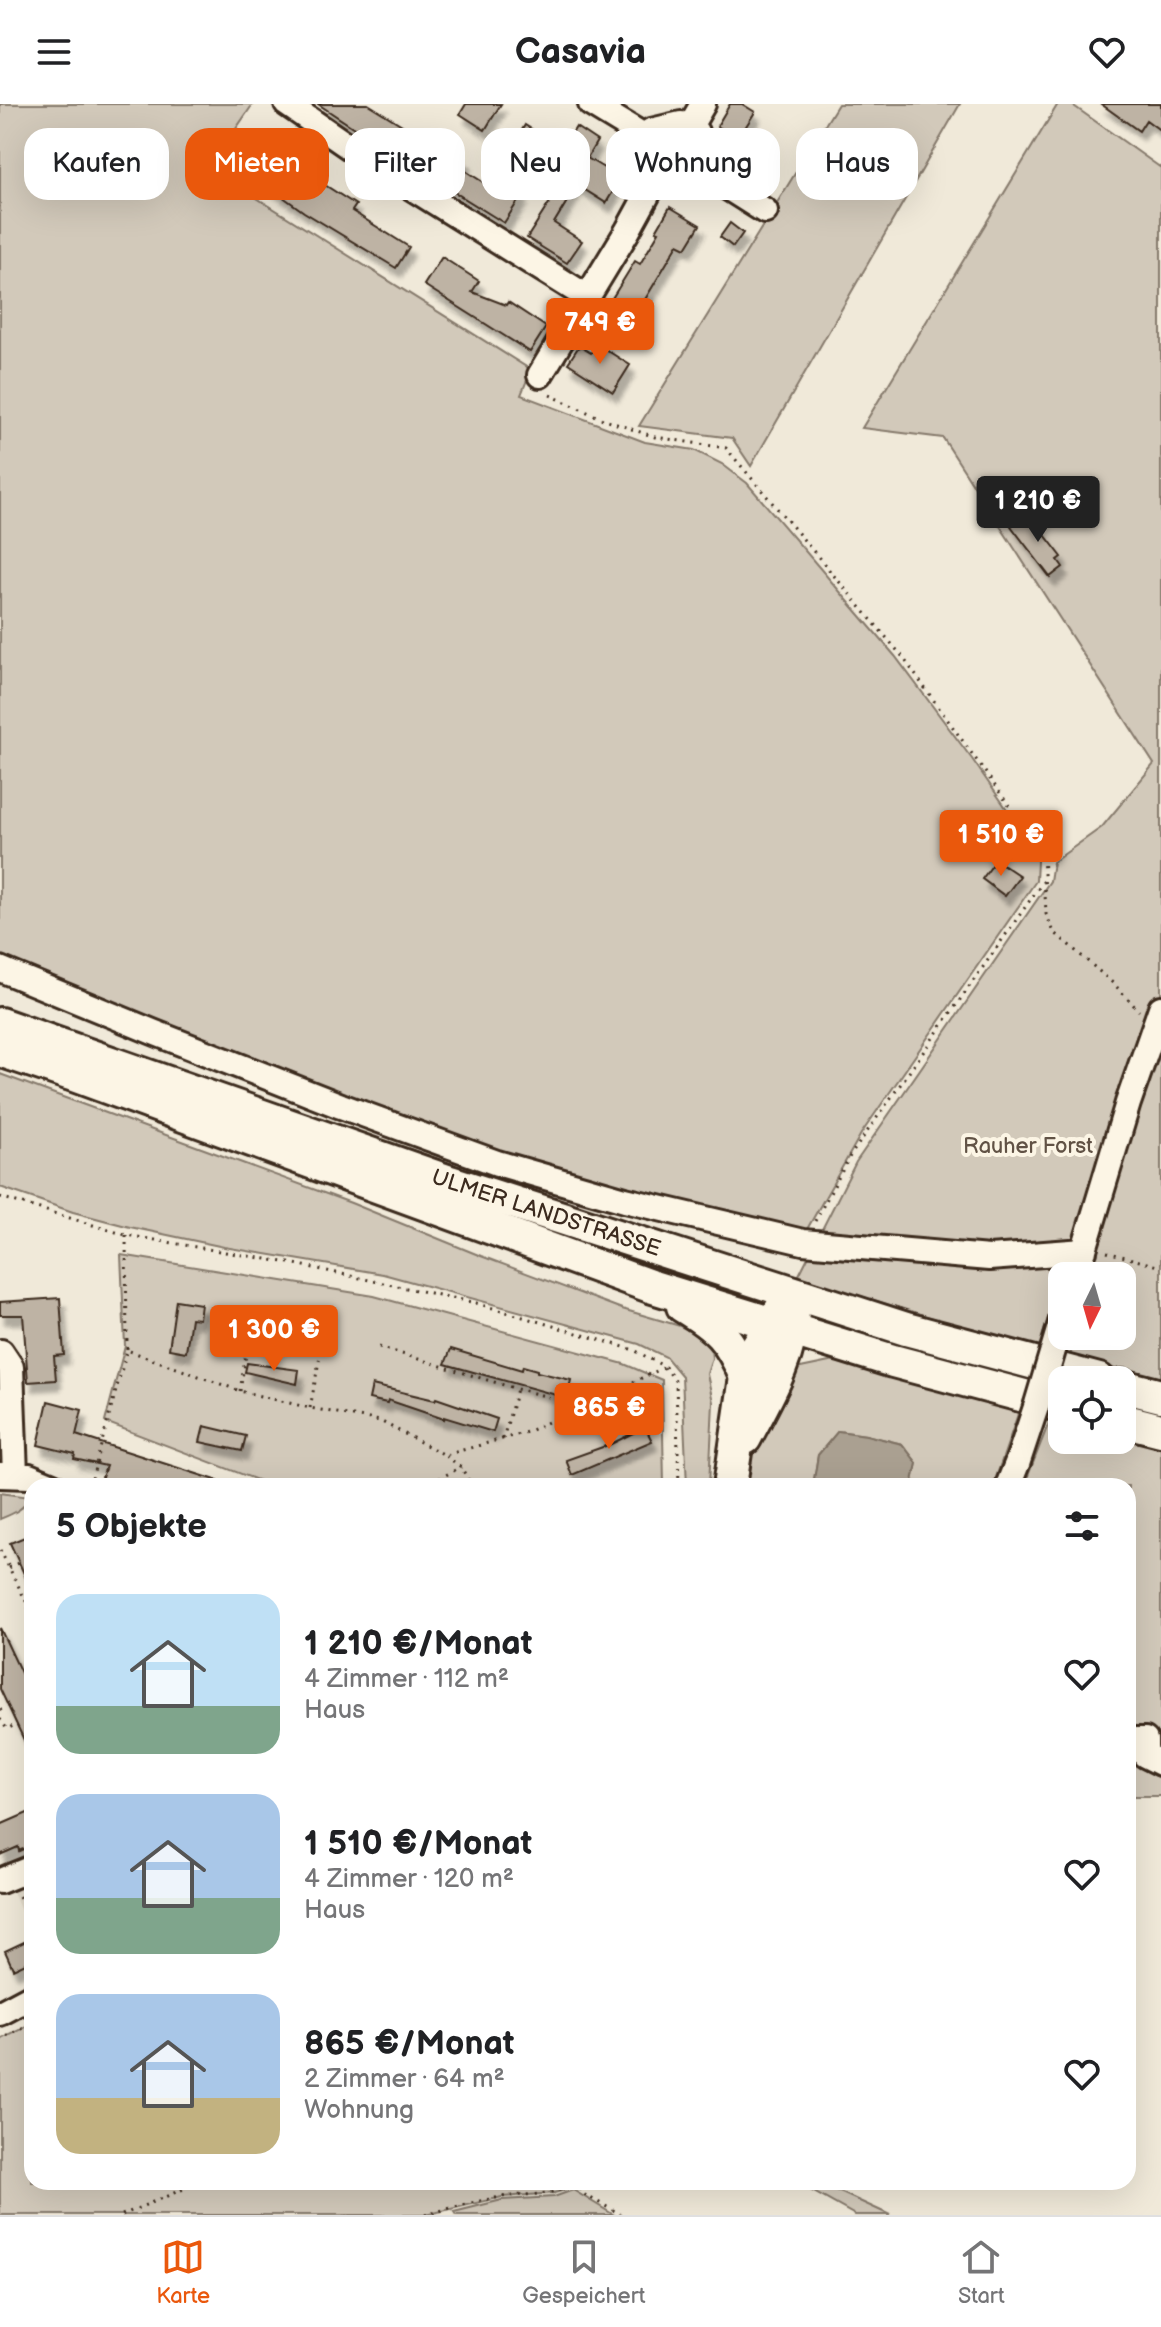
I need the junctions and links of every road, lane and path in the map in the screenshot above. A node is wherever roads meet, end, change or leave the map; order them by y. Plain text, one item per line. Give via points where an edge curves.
1 (287, 104) edge
2 (591, 104) edge
3 (703, 104) edge
4 (631, 128) edge
5 (664, 128) edge
6 (689, 128) joint
7 (644, 200) edge
8 (748, 200) edge
9 (765, 211) dead end
10 (587, 297) junction
11 (540, 375) joint
12 (1045, 879) junction
13 (0, 969) edge
14 (1157, 1018) edge
15 (0, 1024) edge
16 (0, 1050) edge
17 (0, 1197) edge
18 (126, 1235) junction
19 (803, 1242) junction
20 (1092, 1251) junction
21 (1085, 1262) edge
22 (1161, 1267) edge
23 (650, 1286) junction
24 (794, 1292) junction
25 (781, 1328) junction
26 (250, 1329) dead end
27 (324, 1335) dead end
28 (379, 1347) dead end
29 (127, 1350) junction
30 (1053, 1350) edge
31 (1, 1352) edge
32 (665, 1367) junction
33 (1048, 1367) edge
34 (746, 1377) junction
35 (517, 1389) junction
36 (1136, 1390) edge
37 (240, 1391) junction
38 (1161, 1396) edge
39 (549, 1397) dead end
40 (1048, 1403) edge
41 (310, 1408) junction
42 (1136, 1424) edge
43 (1161, 1430) edge
44 (503, 1439) junction
45 (445, 1455) junction
46 (461, 1467) junction
47 (732, 1471) edge
48 (7, 1475) edge
49 (34, 1478) edge
50 (92, 1478) edge
51 (440, 1478) edge
52 (467, 1478) edge
53 (679, 1478) edge
54 (1011, 1478) edge
55 (0, 1550) edge
56 (18, 1563) dead end
57 (9, 1568) junction
58 (24, 1582) edge
59 (18, 1585) junction
60 (24, 1597) edge
61 (8, 1706) dead end
62 (0, 1710) edge
63 (0, 1719) edge
64 (17, 1724) dead end
65 (14, 1876) edge
66 (24, 1904) edge
67 (24, 2000) edge
68 (0, 2013) edge
69 (24, 2028) edge
70 (0, 2040) edge
71 (181, 2190) edge
72 (565, 2190) edge
73 (580, 2190) edge
74 (122, 2215) edge
75 (425, 2215) edge
76 (622, 2215) edge

1 - 10 street
2 - 4 street
3 - 6 street
5 - 6 street
7 - 10 street
8 - 9 street
10 - 11 street
11 - 12 path via 533,386 605,420 655,437 726,448 902,656 1043,853
12 - 14 path via 1046,914 1054,932
12 - 19 path via 850,1156
13 - 19 street via 497,1163
14 - 20 street
15 - 24 main road, ULMER LANDSTRASSE via 450,1182
16 - 23 main road, ULMER LANDSTRASSE
17 - 18 path
18 - 29 path
18 - 32 path via 476,1303 634,1350
19 - 20 street via 989,1258
20 - 21 street
20 - 22 path
23 - 25 main road, ULMER LANDSTRASSE
23 - 34 main road via 711,1323 727,1340
24 - 25 main road
24 - 33 main road, ULMER LANDSTRASSE
25 - 34 main road via 757,1348
25 - 40 main road, ULMER LANDSTRASSE
25 - 47 main road via 781,1368
26 - 37 path
27 - 41 path
28 - 35 path
29 - 37 path
29 - 50 path
30 - 54 street, bridge
31 - 48 street via 11,1367
32 - 44 path
32 - 53 path via 676,1382
34 - 47 main road
35 - 39 path
35 - 44 path
36 - 38 main road
37 - 41 path
41 - 45 path via 380,1421
42 - 43 main road
44 - 45 path
45 - 46 path
46 - 51 path
46 - 52 path
48 - 49 street
55 - 57 path
56 - 57 path
57 - 59 path
58 - 59 path
59 - 60 path
61 - 62 path
63 - 64 path via 7,1729
65 - 66 path
67 - 68 street
69 - 70 path
71 - 74 path
72 - 75 path via 502,2197
73 - 76 path

